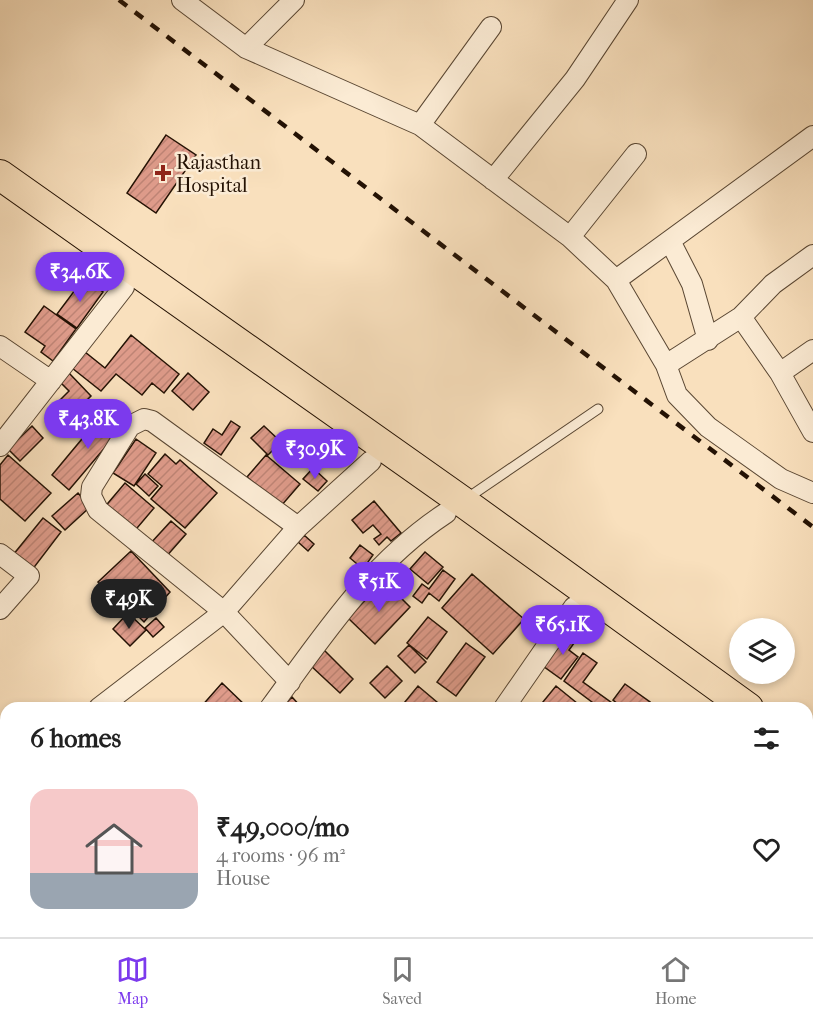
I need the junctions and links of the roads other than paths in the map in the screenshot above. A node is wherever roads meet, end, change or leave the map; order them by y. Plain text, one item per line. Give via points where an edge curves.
1 (183, 0) edge
2 (294, 0) edge
3 (628, 0) edge
4 (491, 27) dead end
5 (246, 48) junction
6 (420, 125) junction
7 (813, 136) edge
8 (636, 154) dead end
9 (0, 176) edge
10 (493, 180) junction
11 (0, 198) edge
12 (570, 237) junction
13 (670, 241) junction
14 (813, 255) edge
15 (616, 280) junction
16 (124, 287) junction
17 (741, 317) junction
18 (708, 340) junction
19 (0, 346) edge
20 (813, 350) edge
21 (666, 365) junction
22 (780, 373) junction
23 (51, 381) junction
24 (598, 409) dead end
25 (813, 432) edge
26 (0, 446) edge
27 (371, 461) junction
28 (813, 493) edge
29 (454, 507) junction
30 (298, 527) junction
31 (0, 554) edge
32 (574, 607) junction
33 (0, 609) edge
34 (224, 612) junction
35 (290, 682) junction
36 (107, 702) edge
37 (275, 702) edge
38 (508, 702) edge
39 (707, 702) edge
40 (739, 702) edge

1 - 5 street
2 - 5 street
3 - 10 street via 575,79
4 - 6 street
5 - 6 street
6 - 10 street
7 - 13 street
8 - 12 street
9 - 29 main road
10 - 12 street
11 - 16 main road
12 - 15 street
13 - 15 street
13 - 18 street via 692,284
14 - 17 street via 773,284
15 - 21 street
16 - 23 street
16 - 27 main road
17 - 18 street
17 - 22 street
18 - 21 street
19 - 23 street
20 - 22 street
21 - 28 street via 677,395 708,427 781,479
22 - 25 street
23 - 26 street
24 - 29 lane
27 - 29 main road
27 - 30 street
29 - 32 main road
29 - 35 street via 417,532 355,593
29 - 40 main road
30 - 34 street
30 - 34 street via 152,422 144,419 130,426 92,487 98,510
31 - 33 street via 29,576
32 - 38 street
32 - 39 main road
34 - 35 street
34 - 36 street
35 - 37 street

